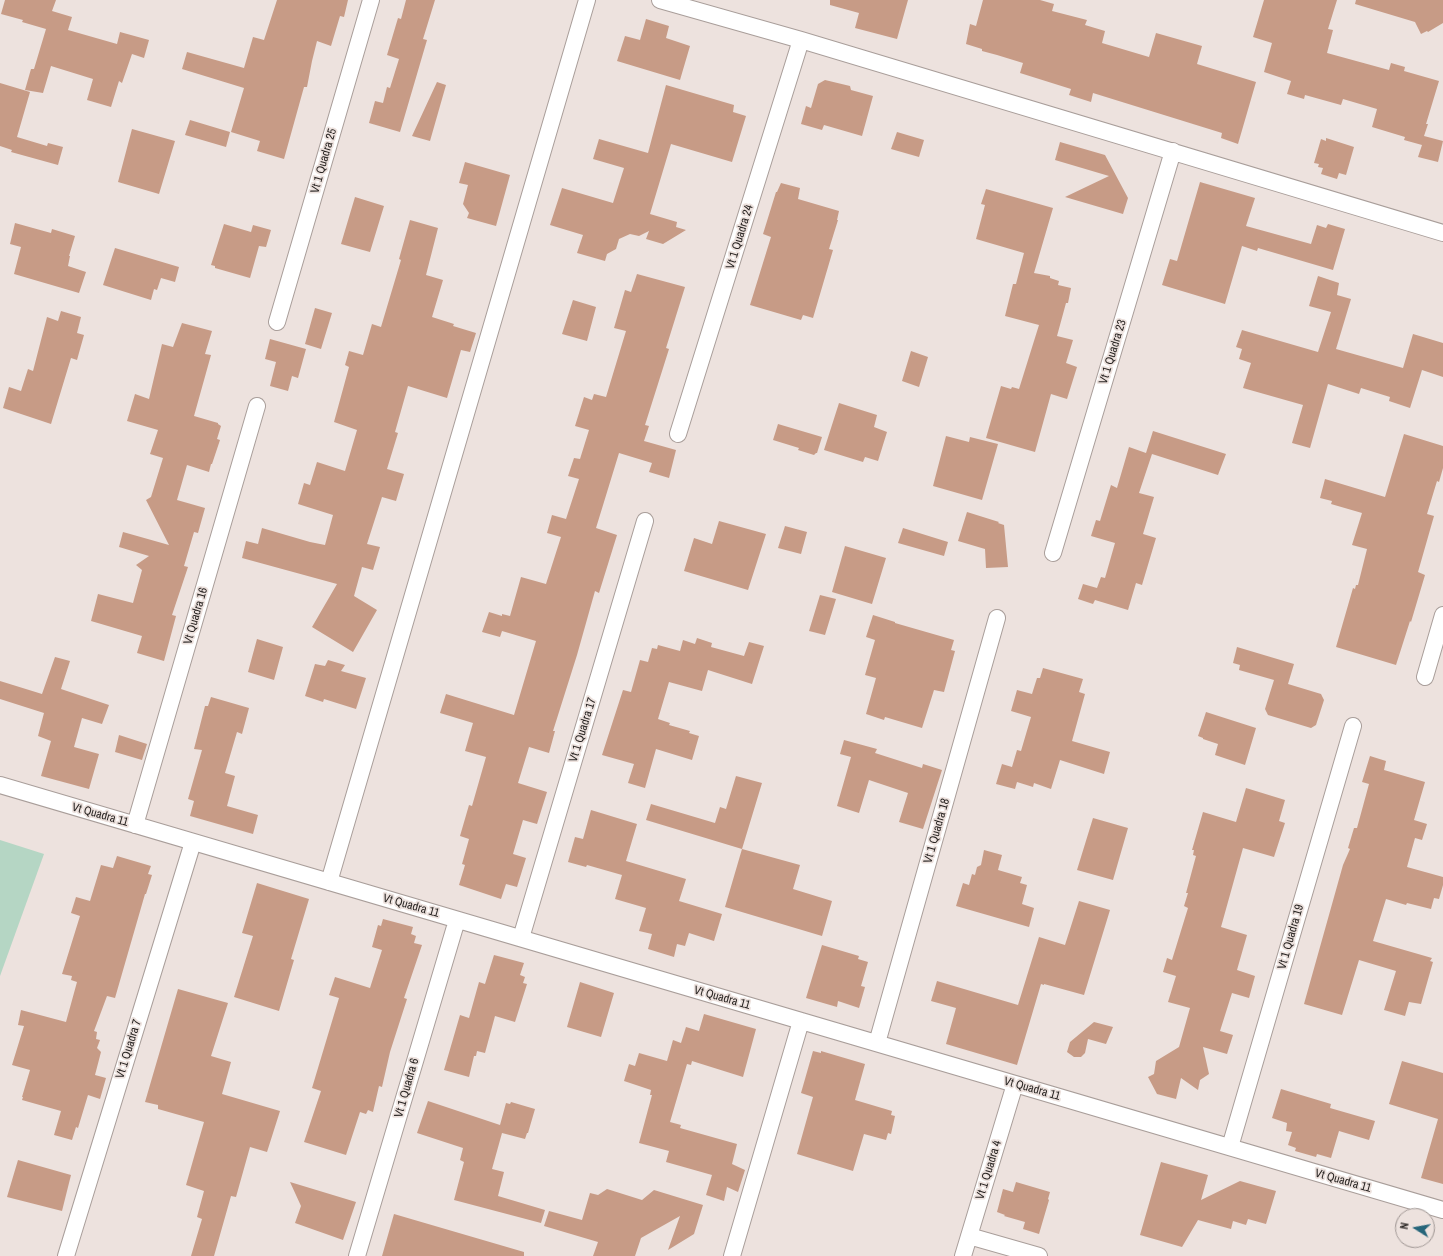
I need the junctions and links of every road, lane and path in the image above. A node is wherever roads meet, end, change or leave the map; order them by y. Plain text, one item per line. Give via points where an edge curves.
1 (372, 0) edge
2 (587, 0) edge
3 (660, 0) edge
4 (802, 40) junction
5 (1173, 151) junction
6 (1443, 233) edge
7 (277, 322) dead end
8 (257, 406) dead end
9 (678, 434) dead end
10 (645, 521) dead end
11 (1053, 553) dead end
12 (1443, 615) edge
13 (997, 618) dead end
14 (1424, 677) dead end
15 (1353, 726) dead end
16 (0, 785) edge
17 (135, 825) junction
18 (193, 842) junction
19 (329, 882) junction
20 (457, 920) junction
21 (521, 938) junction
22 (801, 1021) junction
23 (877, 1043) junction
24 (1015, 1084) junction
25 (1230, 1147) junction
26 (1443, 1210) edge
27 (969, 1236) junction
28 (66, 1256) edge
29 (358, 1256) edge
30 (732, 1256) edge
31 (963, 1256) edge
32 (1039, 1256) edge

1 - 7 street, Vt 1 Quadra 25
2 - 19 street
3 - 4 street
4 - 5 street
4 - 9 street, Vt 1 Quadra 24
5 - 6 street
5 - 11 street, Vt 1 Quadra 23
8 - 17 street, Vt Quadra 16
10 - 21 street, Vt 1 Quadra 17
12 - 14 street
13 - 23 street, Vt 1 Quadra 18
15 - 25 street, Vt 1 Quadra 19
16 - 17 street, Vt Quadra 11
17 - 18 street, Vt Quadra 11
18 - 19 street, Vt Quadra 11
18 - 28 street, Vt 1 Quadra 7
19 - 20 street, Vt Quadra 11
20 - 21 street, Vt Quadra 11
20 - 29 street, Vt 1 Quadra 6
21 - 22 street, Vt Quadra 11
22 - 23 street, Vt Quadra 11
22 - 30 street
23 - 24 street, Vt Quadra 11
24 - 25 street, Vt Quadra 11
24 - 27 street, Vt 1 Quadra 4
25 - 26 street, Vt Quadra 11
27 - 31 street, Vt 1 Quadra 4
27 - 32 street

